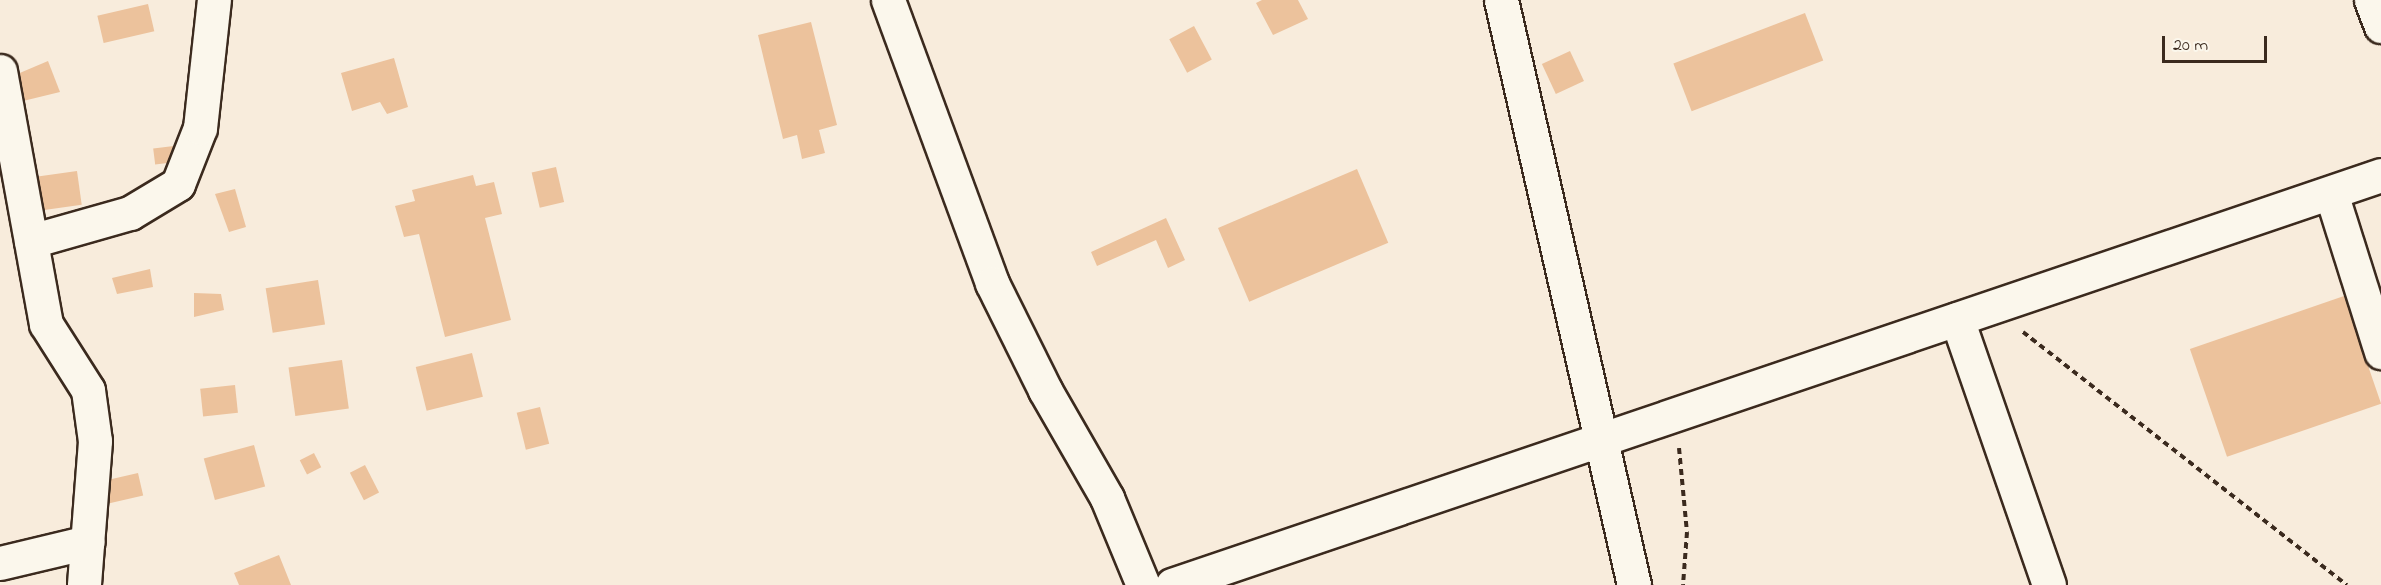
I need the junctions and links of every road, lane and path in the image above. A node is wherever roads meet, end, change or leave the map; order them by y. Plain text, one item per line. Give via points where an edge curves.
1 (214, 0) edge
2 (888, 0) edge
3 (1501, 0) edge
4 (2371, 0) edge
5 (2381, 26) edge
6 (0, 71) edge
7 (2381, 176) edge
8 (2331, 193) junction
9 (31, 242) junction
10 (1992, 307) junction
11 (1957, 319) junction
12 (2381, 352) edge
13 (1676, 414) junction
14 (1601, 442) junction
15 (88, 542) junction
16 (0, 563) edge
17 (84, 585) edge
18 (1143, 585) edge
19 (1172, 585) edge
20 (1634, 585) edge
21 (1683, 585) edge
22 (2049, 585) edge
23 (2347, 585) edge

1 - 9 street via 200,128 178,183 130,213
2 - 18 street via 992,283 1045,390 1107,498
3 - 14 street
4 - 5 street
6 - 9 street
7 - 8 street
8 - 10 street
8 - 12 street
9 - 15 street via 46,324 88,390 95,441
10 - 11 street
10 - 23 path
11 - 13 street
11 - 22 street
13 - 14 street
13 - 21 path via 1688,532
14 - 19 street
14 - 20 street
15 - 16 street
15 - 17 street

